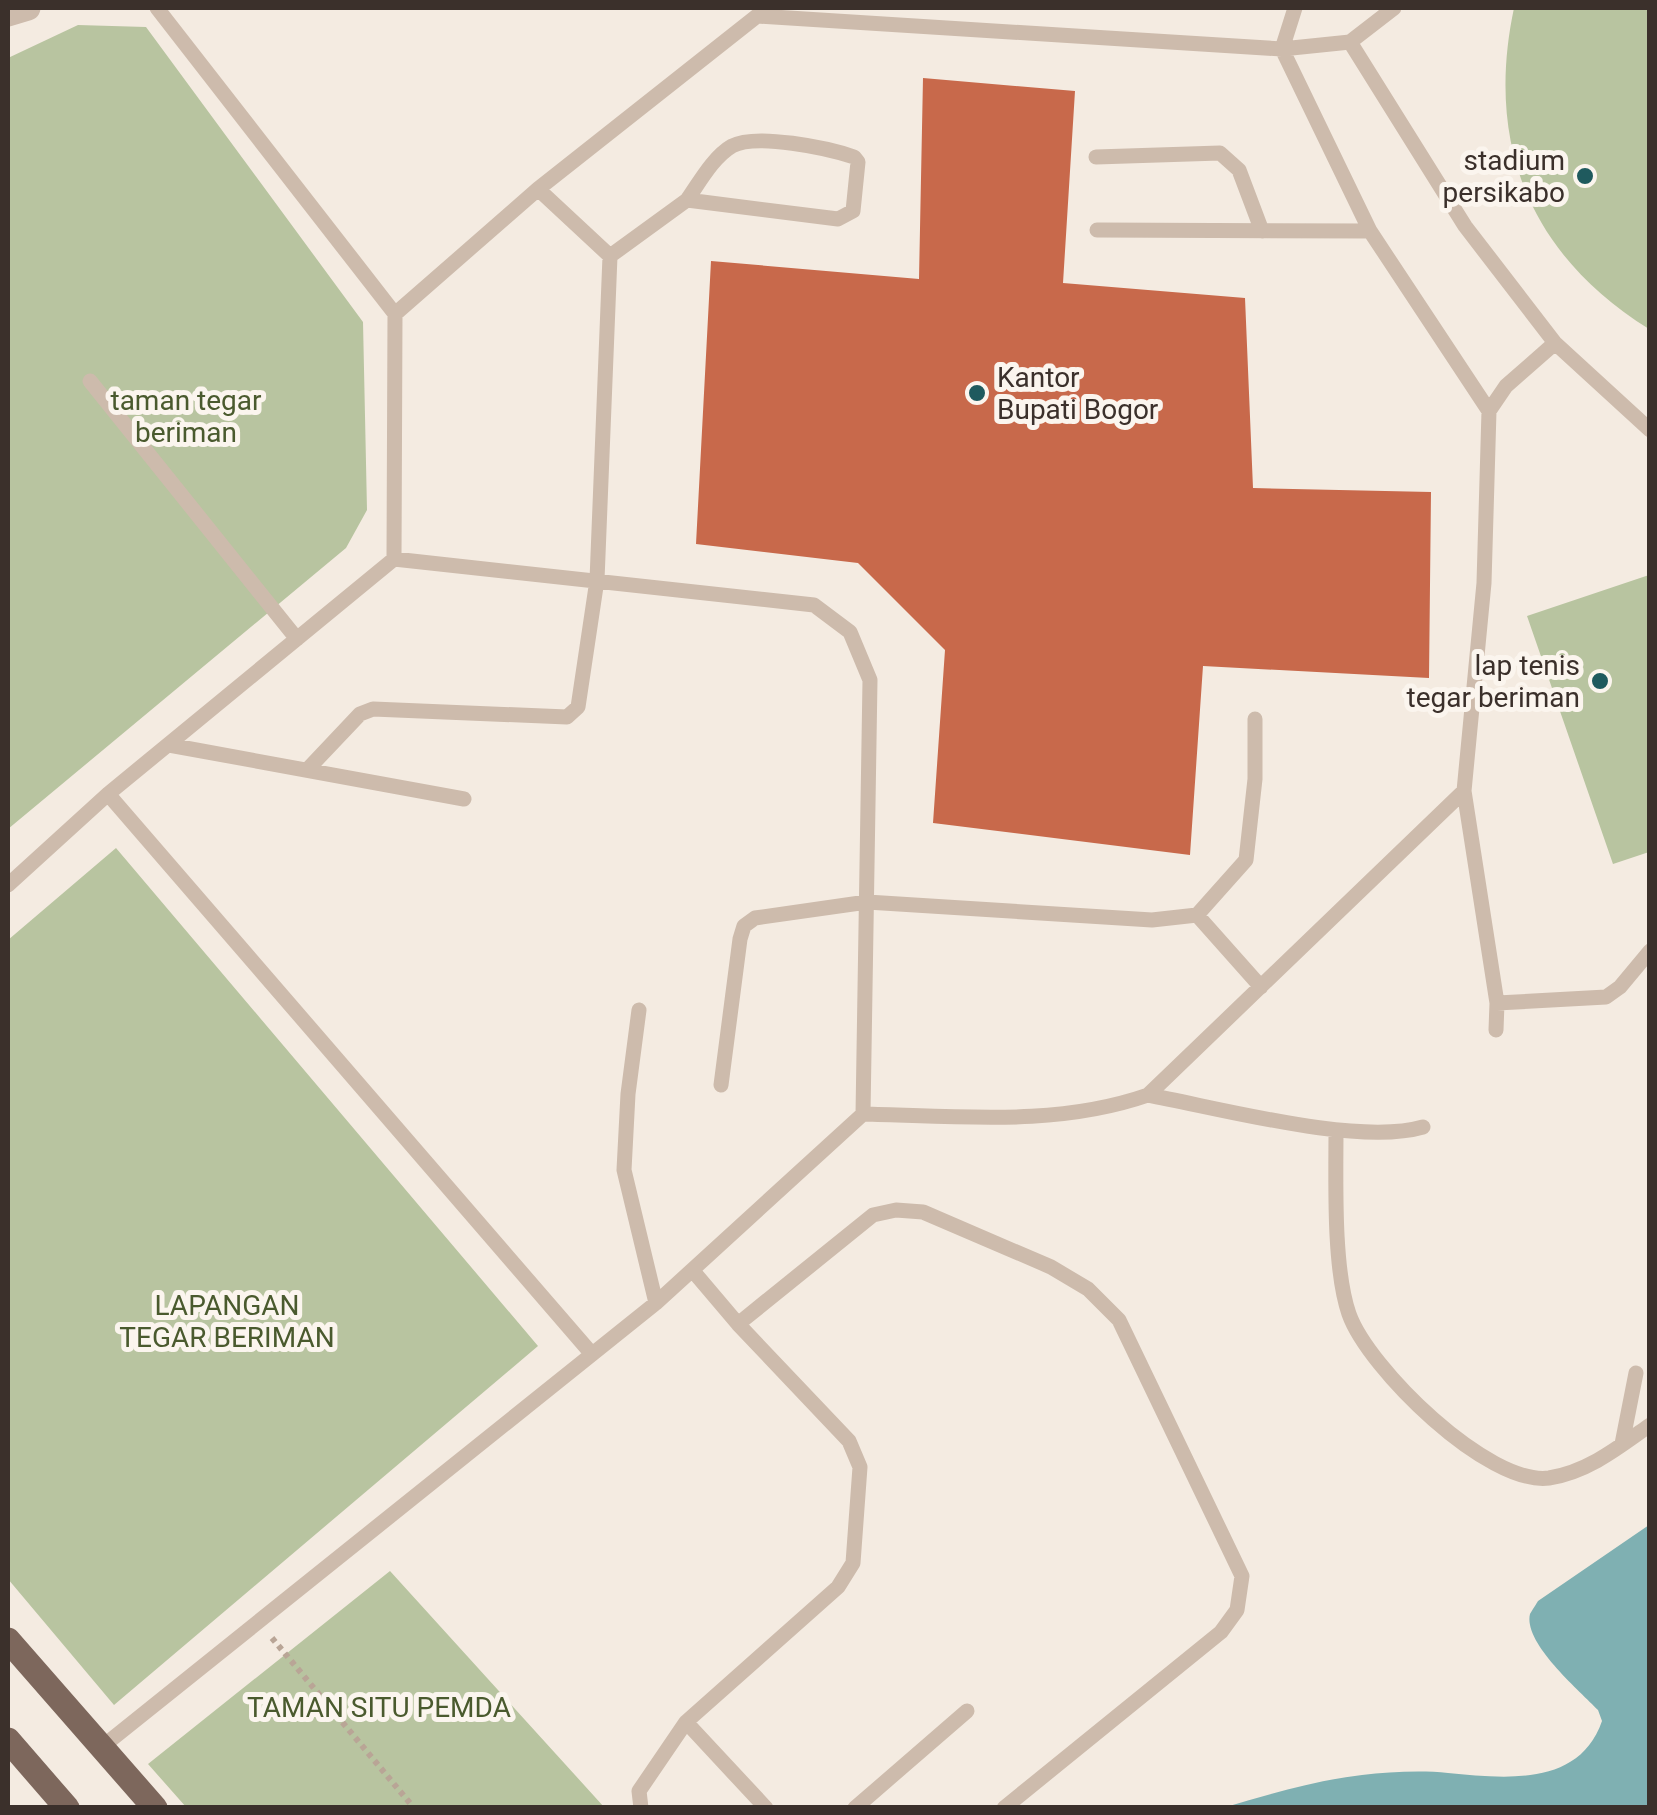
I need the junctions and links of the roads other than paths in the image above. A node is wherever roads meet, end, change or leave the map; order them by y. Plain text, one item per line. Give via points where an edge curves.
1 (28, 8) edge
2 (156, 8) edge
3 (1296, 8) edge
4 (1394, 8) edge
5 (755, 12) edge
6 (8, 14) edge
7 (1350, 42) junction
8 (1282, 49) junction
9 (1096, 157) dead end
10 (538, 189) junction
11 (686, 200) junction
12 (1097, 230) dead end
13 (1262, 231) junction
14 (1370, 232) junction
15 (610, 256) junction
16 (394, 314) junction
17 (1555, 344) junction
18 (90, 381) dead end
19 (1489, 411) junction
20 (1650, 430) edge
21 (394, 559) junction
22 (597, 580) junction
23 (297, 639) junction
24 (1255, 719) dead end
25 (169, 745) junction
26 (307, 770) junction
27 (1464, 791) junction
28 (108, 794) junction
29 (464, 800) dead end
30 (8, 884) edge
31 (867, 902) junction
32 (1197, 916) junction
33 (1650, 952) edge
34 (1261, 987) junction
35 (1497, 1003) junction
36 (639, 1010) dead end
37 (1496, 1030) dead end
38 (722, 1085) dead end
39 (1148, 1096) junction
40 (863, 1114) junction
41 (1423, 1127) dead end
42 (1336, 1130) junction
43 (694, 1272) junction
44 (656, 1304) junction
45 (738, 1324) junction
46 (591, 1352) junction
47 (1636, 1373) dead end
48 (1650, 1425) edge
49 (1622, 1444) junction
50 (8, 1640) edge
51 (967, 1711) dead end
52 (686, 1722) junction
53 (8, 1740) edge
54 (102, 1747) junction
55 (67, 1808) edge
56 (155, 1808) edge
57 (641, 1808) edge
58 (766, 1808) edge
59 (854, 1808) edge
60 (1004, 1808) edge

1 - 6 street
2 - 16 lane
3 - 8 lane
4 - 7 lane
5 - 8 lane
5 - 10 lane
7 - 8 lane
7 - 17 lane via 1465,226
8 - 14 lane
9 - 13 lane via 1220,153 1240,170
10 - 15 lane
10 - 16 lane
11 - 11 lane via 720,156 743,142 824,150 858,162 853,211 838,219
11 - 15 lane
12 - 13 lane
13 - 14 lane
14 - 19 lane
15 - 22 lane
16 - 21 lane
17 - 19 lane via 1506,386
17 - 20 lane
18 - 23 lane
19 - 27 lane via 1484,583
21 - 22 lane
21 - 23 lane
22 - 26 lane via 578,707 567,717 373,710 360,714
22 - 31 lane via 814,605 850,632 870,680
23 - 25 lane
24 - 32 lane via 1246,860
25 - 26 lane
25 - 28 lane
26 - 29 lane
27 - 34 lane
27 - 35 lane
28 - 30 lane
28 - 46 lane
31 - 32 lane via 1152,920
31 - 38 lane via 755,918 744,926
31 - 40 lane
32 - 34 lane
33 - 35 lane via 1606,997
34 - 39 lane
35 - 37 lane
36 - 44 lane via 624,1170
39 - 40 lane via 1044,1118
39 - 42 lane
40 - 43 lane
41 - 42 lane
42 - 49 lane via 1345,1297 1361,1337 1387,1371 1474,1453 1522,1476 1574,1471
43 - 44 lane
43 - 45 lane
44 - 46 lane
45 - 52 lane via 849,1441 860,1467 853,1564 838,1587
45 - 60 lane via 873,1214 896,1210 923,1212 1051,1267 1088,1289 1119,1320 1242,1576 1237,1610 1221,1632
46 - 54 lane
47 - 49 lane
48 - 49 lane
50 - 54 main road
51 - 59 lane
52 - 57 lane via 648,1773 639,1791
52 - 58 lane
53 - 55 main road
54 - 56 main road

